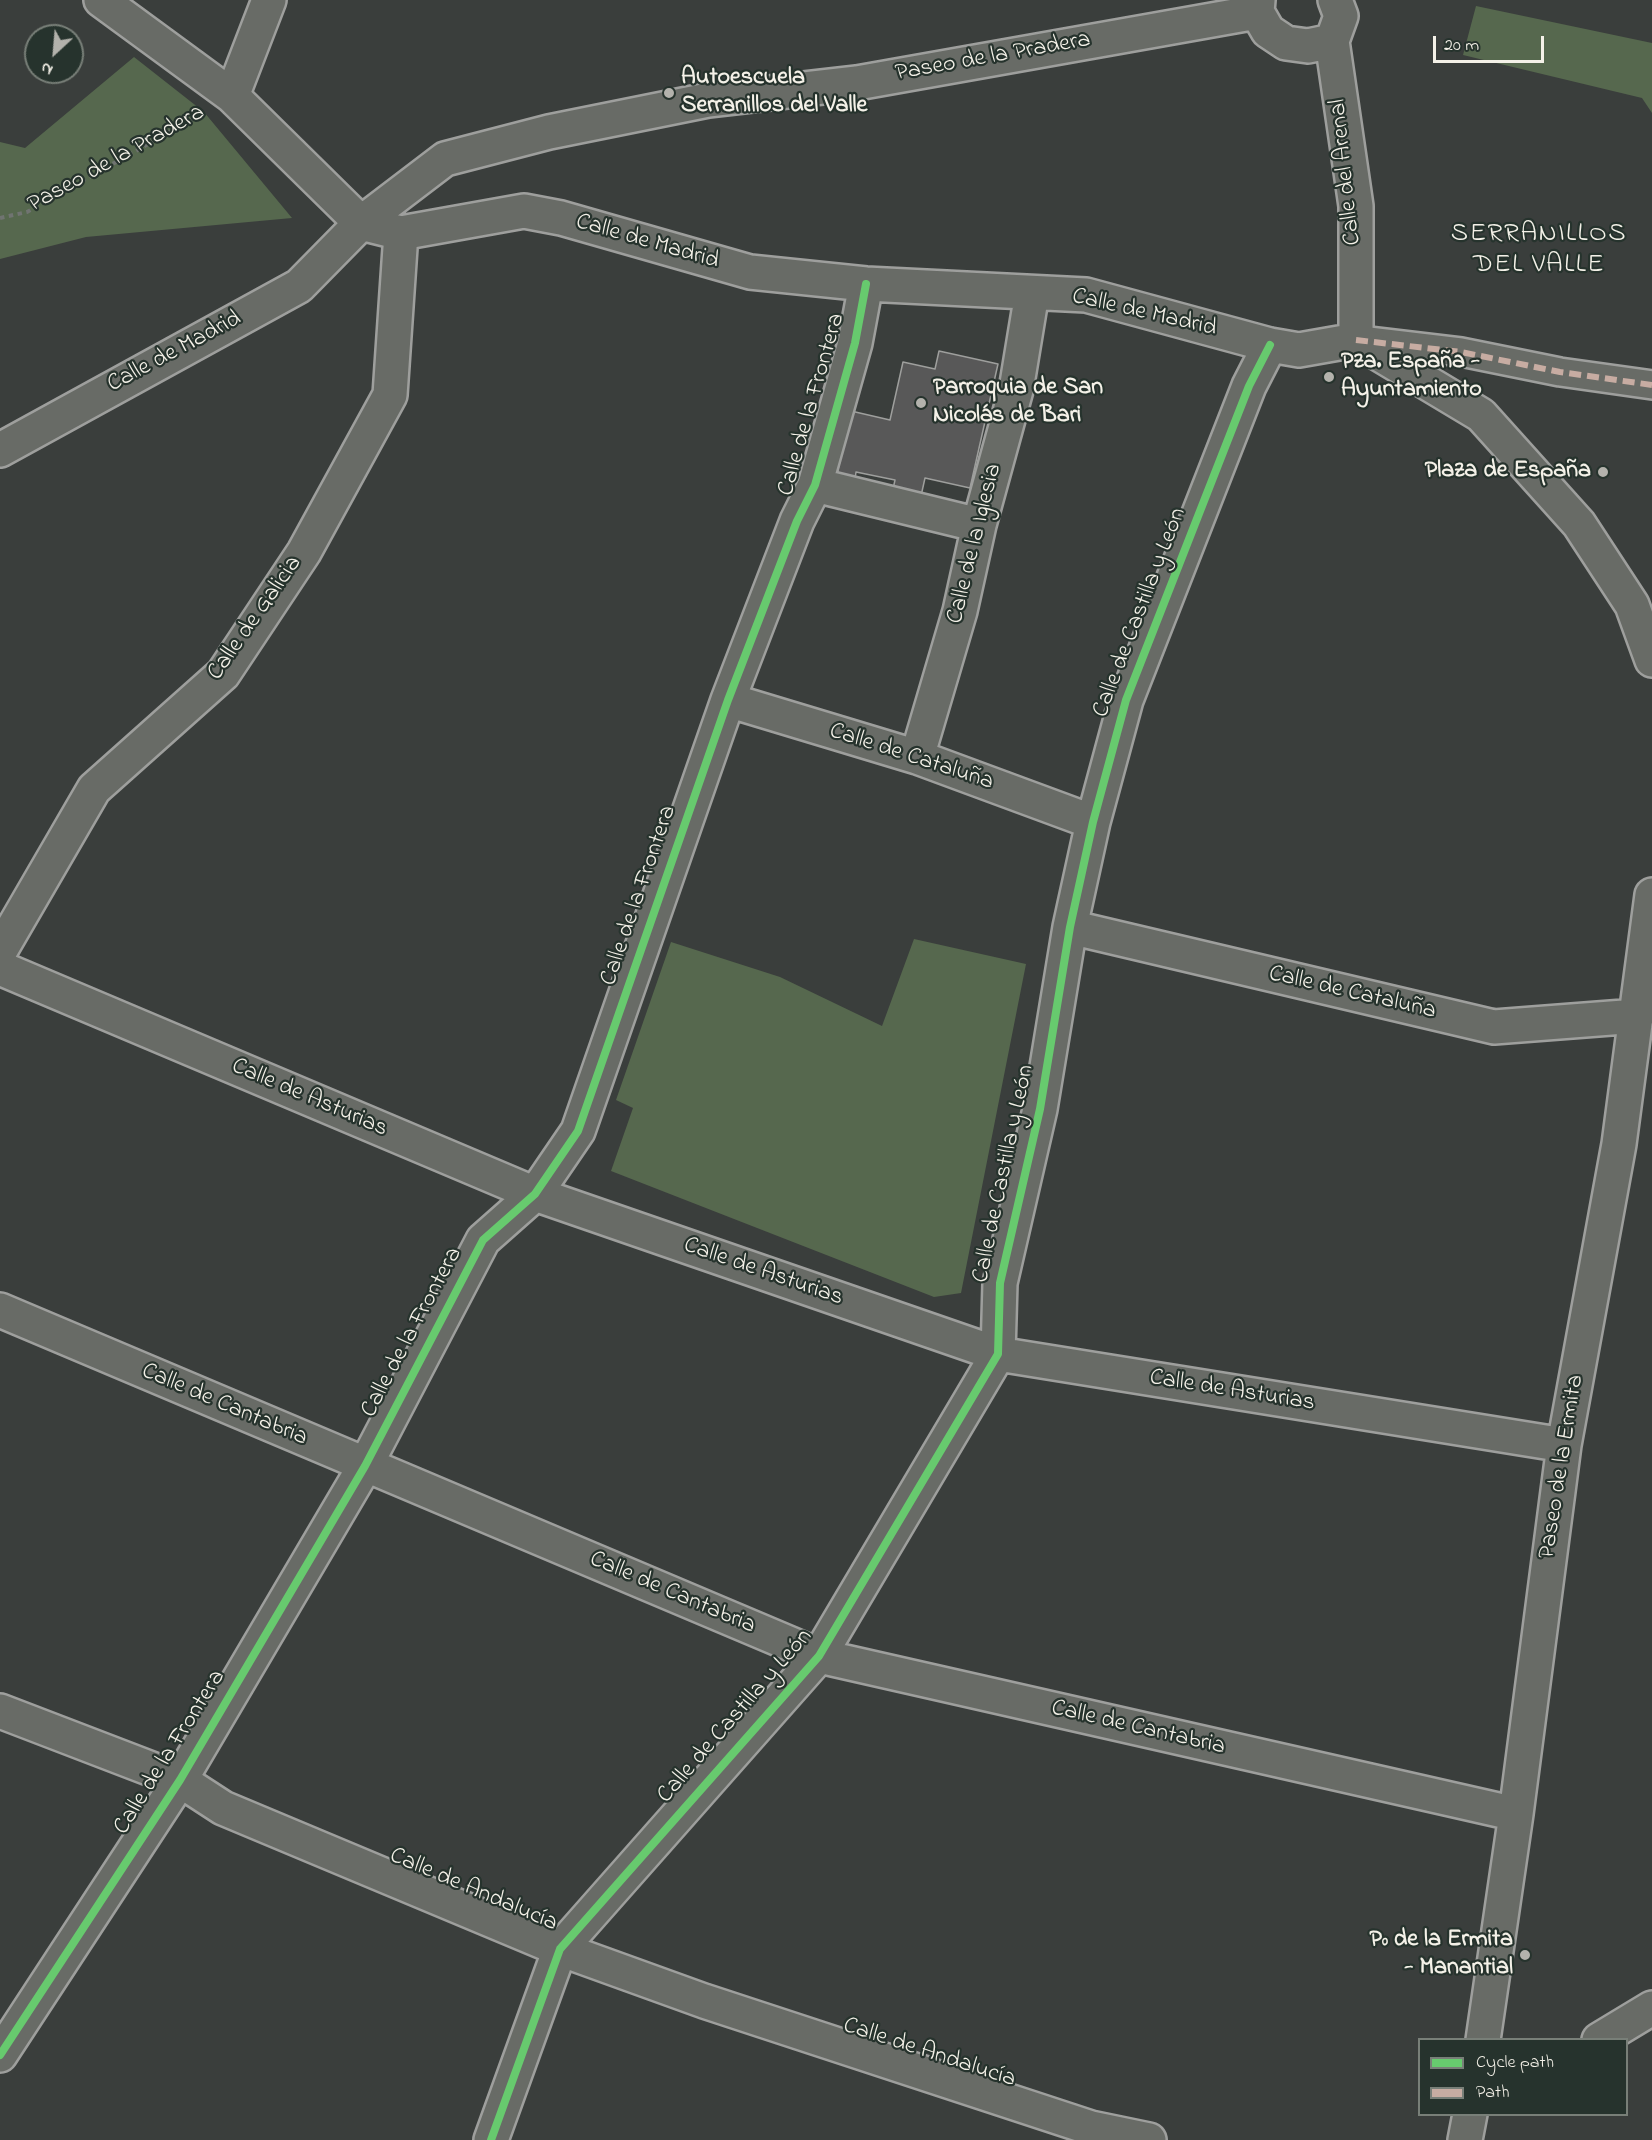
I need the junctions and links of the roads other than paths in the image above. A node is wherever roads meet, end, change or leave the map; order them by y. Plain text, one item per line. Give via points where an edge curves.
1 (101, 0) edge
2 (269, 0) edge
3 (1335, 0) edge
4 (1257, 6) edge
5 (1332, 41) junction
6 (232, 96) junction
7 (361, 223) junction
8 (401, 232) junction
9 (866, 284) junction
10 (1032, 293) junction
11 (1356, 340) junction
12 (1270, 345) junction
13 (1652, 385) edge
14 (0, 450) edge
15 (814, 485) junction
16 (979, 525) junction
17 (1652, 660) edge
18 (728, 700) junction
19 (917, 757) junction
20 (1093, 822) junction
21 (1652, 895) edge
22 (1070, 927) junction
23 (0, 951) edge
24 (0, 968) edge
25 (1637, 1016) junction
26 (535, 1194) junction
27 (0, 1310) edge
28 (998, 1354) junction
29 (1564, 1445) junction
30 (365, 1466) junction
31 (819, 1656) junction
32 (0, 1711) edge
33 (180, 1780) junction
34 (1516, 1815) junction
35 (560, 1949) junction
36 (1652, 2008) edge
37 (1483, 2038) edge
38 (1602, 2038) edge
39 (0, 2055) edge
40 (1470, 2116) edge
41 (491, 2140) edge
42 (1149, 2140) edge
43 (1466, 2140) edge

1 - 6 street
2 - 6 street
3 - 5 street via 1341,16
4 - 5 street via 1268,30 1286,43 1308,46
4 - 7 street, Paseo de la Pradera via 857,83 708,100 549,132 445,159
5 - 11 street, Calle del Arenal via 1356,206
6 - 7 street
7 - 8 street, Calle de Madrid
7 - 14 street, Calle de Madrid via 299,286
8 - 9 street, Calle de Madrid via 524,211 750,272
8 - 23 street, Calle de Galicia via 390,395 304,552 223,674 94,789
9 - 10 street, Calle de Madrid
9 - 15 street, Calle de la Frontera via 855,344
10 - 12 street, Calle de Madrid via 1086,295
10 - 16 street, Calle de la Iglesia via 1016,390
11 - 12 street, Calle de Madrid via 1299,350
11 - 13 street via 1461,352
11 - 17 street via 1481,415 1579,524 1632,605
12 - 20 street, Calle de Castilla y León via 1249,386 1126,700
15 - 16 street
15 - 18 street, Calle de la Frontera
16 - 19 street, Calle de la Iglesia via 960,611
18 - 19 street, Calle de Cataluña
18 - 26 street, Calle de la Frontera via 578,1131
19 - 20 street, Calle de Cataluña
20 - 22 street, Calle de Castilla y León
21 - 25 street, Paseo de la Ermita
22 - 25 street, Calle de Cataluña via 1494,1027
22 - 28 street, Calle de Castilla y León via 1040,1109 1000,1283
24 - 26 street, Calle de Asturias
25 - 29 street, Paseo de la Ermita via 1619,1144
26 - 28 street, Calle de Asturias
26 - 30 street, Calle de la Frontera via 483,1240
27 - 30 street, Calle de Cantabria
28 - 29 street, Calle de Asturias
28 - 31 street, Calle de Castilla y León
29 - 34 street, Paseo de la Ermita
30 - 31 street, Calle de Cantabria
30 - 33 street, Calle de la Frontera
31 - 34 street, Calle de Cantabria
31 - 35 street, Calle de Castilla y León
32 - 33 street, Calle de Andalucía
33 - 35 street, Calle de Andalucía via 223,1808
33 - 39 street, Calle de la Frontera
34 - 37 street, Paseo de la Ermita
35 - 41 street, Calle de Castilla y León
35 - 42 street, Calle de Andalucía via 704,2001 1068,2121
36 - 38 street
40 - 43 street

